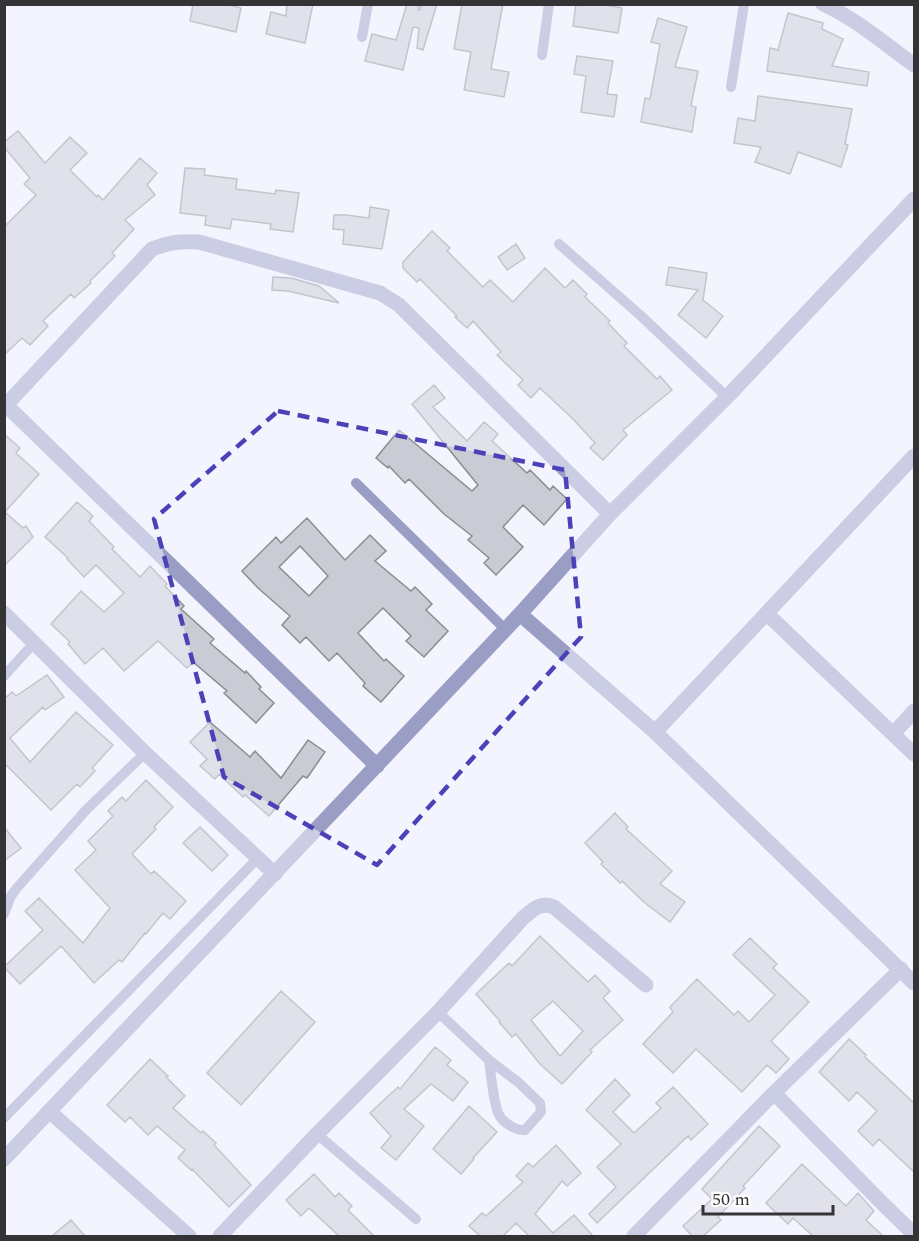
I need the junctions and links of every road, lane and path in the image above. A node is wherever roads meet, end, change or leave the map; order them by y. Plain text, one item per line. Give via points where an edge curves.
1 (368, 4) edge
2 (549, 4) edge
3 (744, 4) edge
4 (823, 4) edge
5 (362, 38) dead end
6 (542, 55) dead end
7 (915, 65) edge
8 (731, 87) dead end
9 (915, 199) edge
10 (559, 244) dead end
11 (727, 397) junction
12 (5, 406) edge
13 (915, 456) edge
14 (356, 483) dead end
15 (610, 514) junction
16 (4, 613) edge
17 (520, 614) junction
18 (766, 614) junction
19 (505, 629) junction
20 (34, 643) junction
21 (4, 676) edge
22 (915, 711) edge
23 (655, 732) junction
24 (893, 734) junction
25 (145, 753) junction
26 (915, 754) edge
27 (377, 766) junction
28 (258, 858) junction
29 (275, 874) junction
30 (4, 914) edge
31 (901, 969) junction
32 (915, 983) edge
33 (646, 985) dead end
34 (438, 1012) junction
35 (489, 1060) junction
36 (774, 1093) junction
37 (49, 1112) junction
38 (4, 1119) edge
39 (316, 1134) junction
40 (4, 1159) edge
41 (416, 1219) dead end
42 (915, 1234) edge
43 (189, 1236) edge
44 (220, 1236) edge
45 (634, 1236) edge

1 - 5 lane
2 - 6 lane
3 - 8 lane
4 - 7 street via 868,30
9 - 11 street
10 - 11 lane
11 - 15 street
12 - 15 street via 152,249 170,242 199,242 380,292 399,305
12 - 27 street
13 - 18 street
14 - 19 lane
15 - 17 street
16 - 20 street
17 - 19 street
17 - 23 street
18 - 23 street
18 - 24 street
19 - 27 street
20 - 21 lane
20 - 25 street
22 - 24 street
23 - 31 street
24 - 26 street
25 - 28 street
25 - 30 lane via 87,809 16,889
27 - 29 street
28 - 29 street
28 - 38 lane
29 - 37 street
31 - 32 street
31 - 36 street
33 - 34 street via 554,907 544,905 532,910
34 - 35 lane
34 - 39 street
35 - 35 lane via 540,1102 541,1112 525,1130 518,1130 499,1114
36 - 42 street
36 - 45 street
37 - 40 street
37 - 43 street
39 - 41 lane
39 - 44 street

